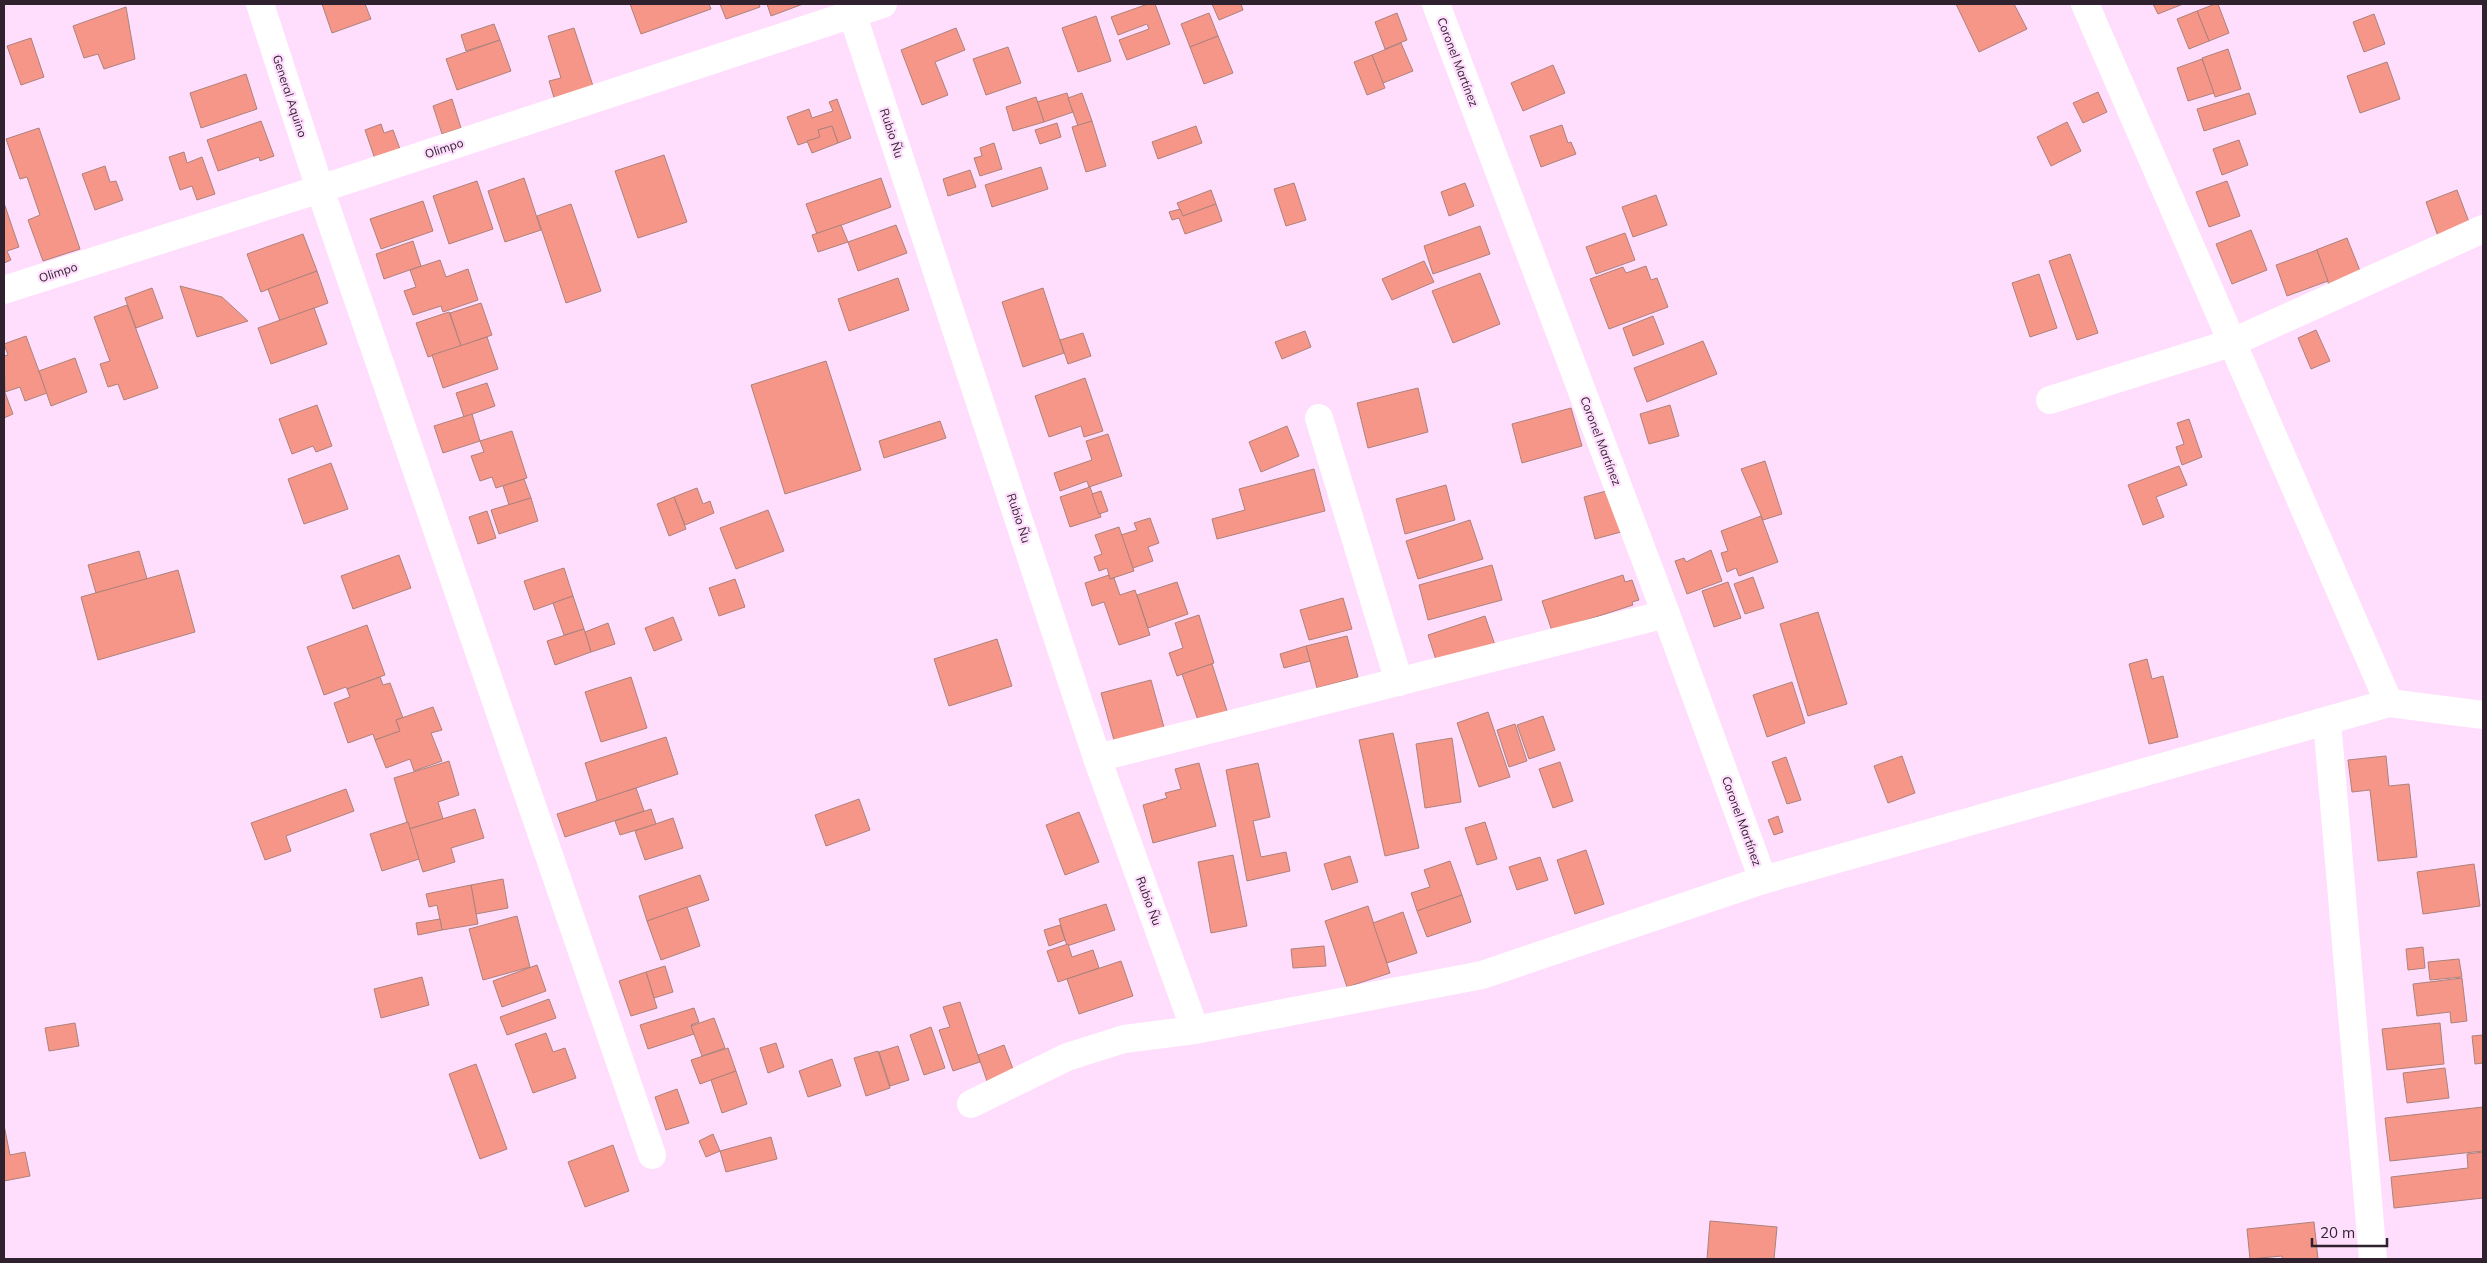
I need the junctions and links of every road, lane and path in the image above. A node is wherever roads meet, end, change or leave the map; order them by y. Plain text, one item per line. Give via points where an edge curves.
1 (260, 4) edge
2 (883, 4) edge
3 (1436, 4) edge
4 (2085, 4) edge
5 (851, 9) edge
6 (320, 189) junction
7 (2483, 229) edge
8 (4, 290) edge
9 (2231, 343) junction
10 (2050, 400) dead end
11 (1319, 418) dead end
12 (1666, 614) junction
13 (1399, 682) junction
14 (2389, 703) junction
15 (2483, 715) edge
16 (2326, 721) junction
17 (1098, 758) junction
18 (1763, 880) junction
19 (1195, 1030) junction
20 (970, 1104) dead end
21 (652, 1155) dead end
22 (2373, 1259) edge

1 - 6 street, General Aquino
2 - 5 street, Olimpo
3 - 12 street, Coronel Martínez
4 - 9 street
5 - 6 street, Olimpo
5 - 17 street, Rubio Ñu
6 - 8 street, Olimpo
6 - 21 street, General Aquino
7 - 9 street
9 - 10 street
9 - 14 street
11 - 13 street
12 - 13 street
12 - 18 street, Coronel Martínez
13 - 17 street
14 - 15 street
14 - 16 street
16 - 18 street
16 - 22 street
17 - 19 street, Rubio Ñu
18 - 19 street via 1482,975
19 - 20 street via 1124,1039 1067,1057

